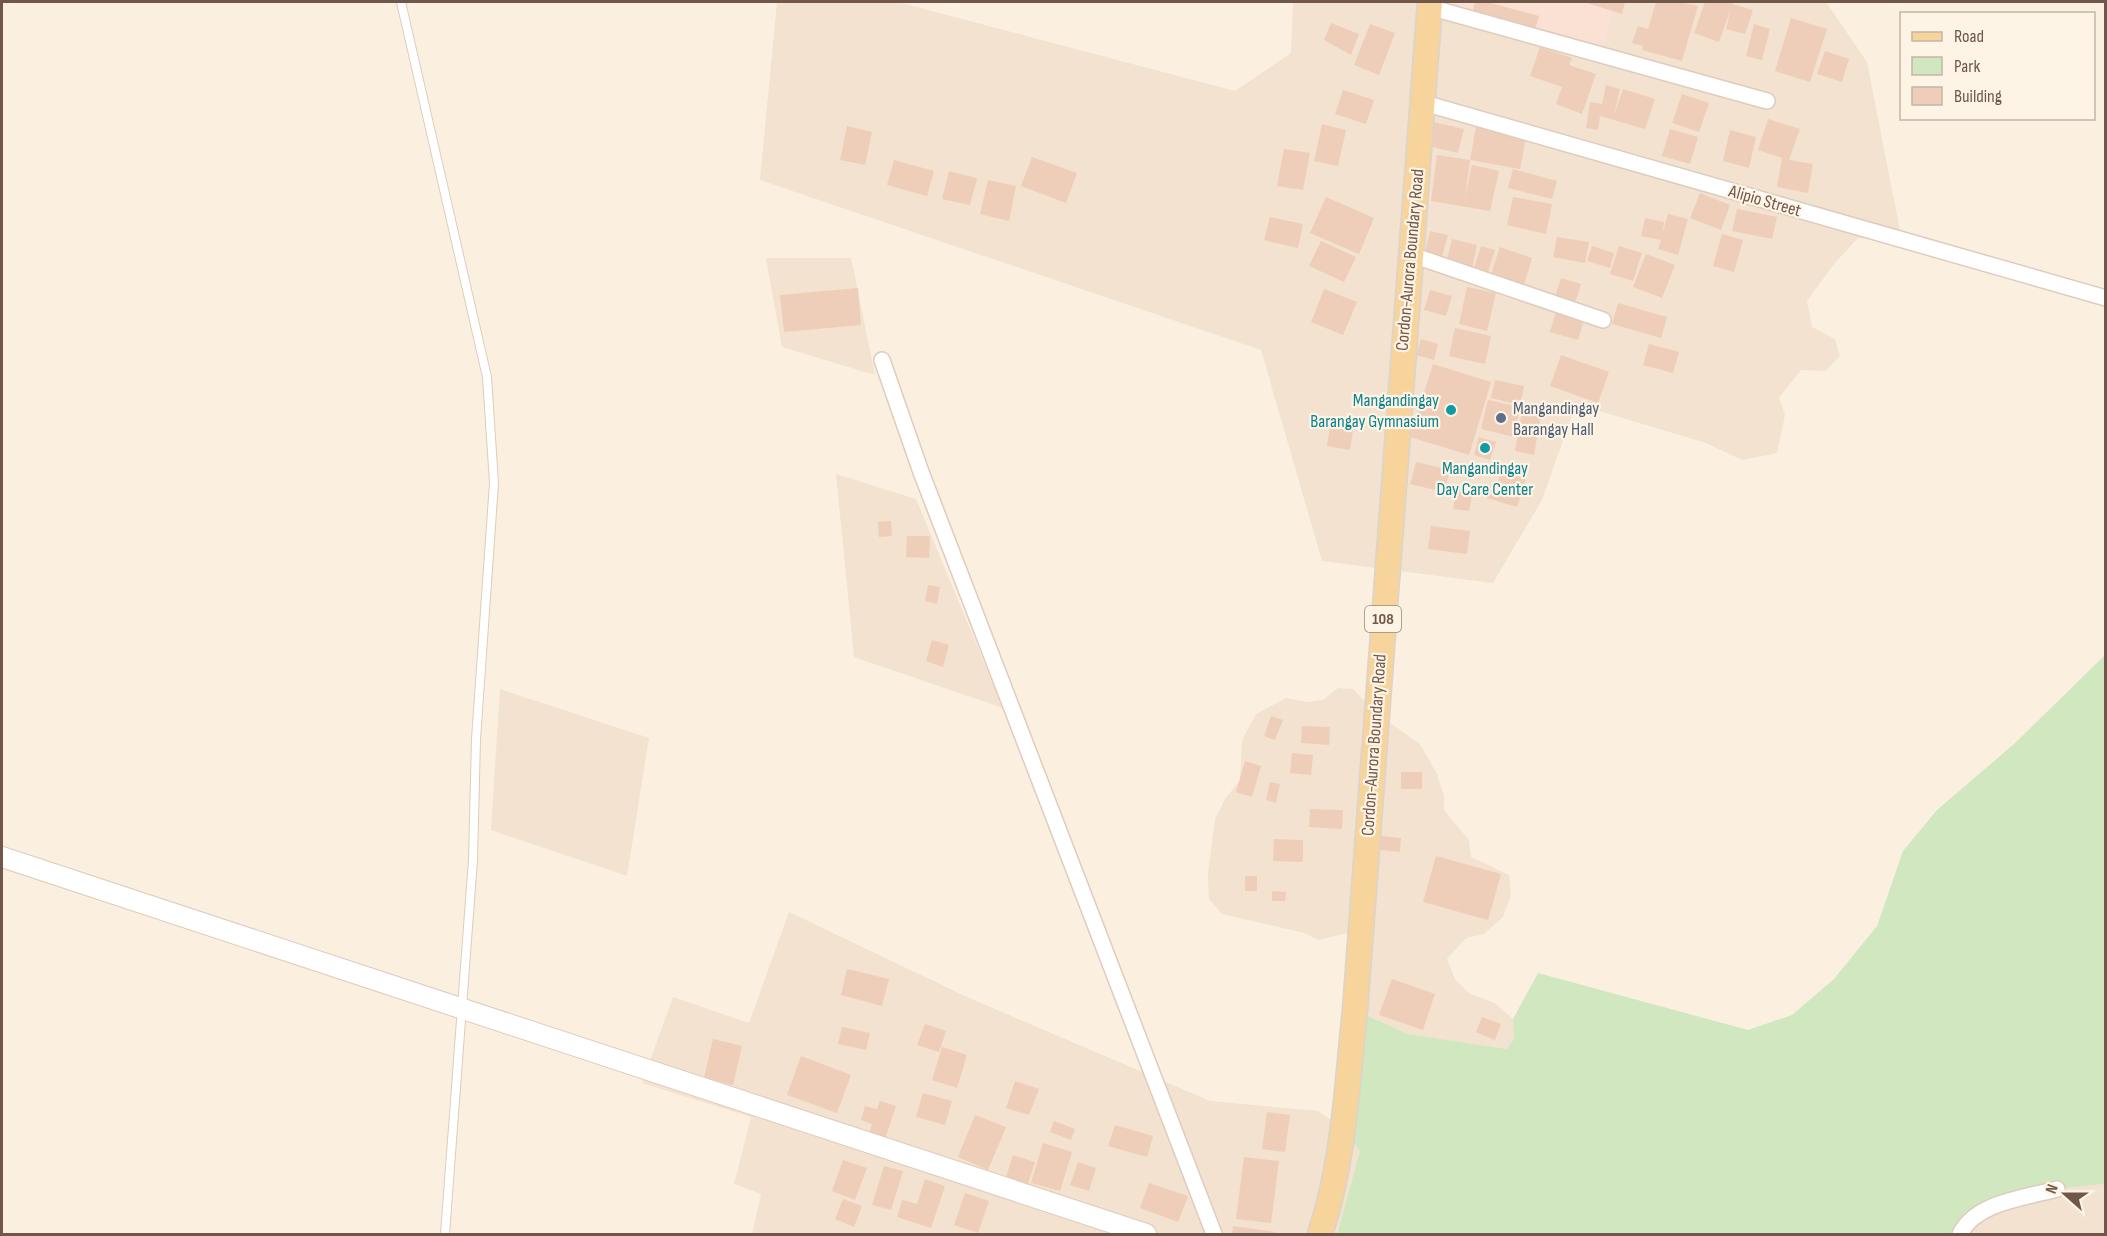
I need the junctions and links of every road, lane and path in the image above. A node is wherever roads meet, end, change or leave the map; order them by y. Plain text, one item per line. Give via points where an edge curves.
1 (401, 2) edge
2 (1430, 4) edge
3 (1767, 101) dead end
4 (1424, 103) junction
5 (1409, 254) junction
6 (2106, 298) edge
7 (1603, 320) dead end
8 (882, 360) dead end
9 (2, 857) edge
10 (461, 1009) junction
11 (2057, 1189) dead end
12 (1138, 1233) edge
13 (446, 1234) edge
14 (1214, 1234) edge
15 (1320, 1234) edge
16 (1960, 1234) edge

1 - 10 lane via 487,377 494,483
2 - 3 street
2 - 4 main road, Cordon-Aurora Boundary Road / 108
4 - 5 main road, Cordon-Aurora Boundary Road / 108
4 - 6 street, Alipio Street
5 - 7 street
5 - 15 main road, Cordon-Aurora Boundary Road / 108 via 1355,1010 1342,1128
8 - 14 street via 921,472
9 - 10 street
10 - 12 street
10 - 13 lane
11 - 16 street via 1980,1211

